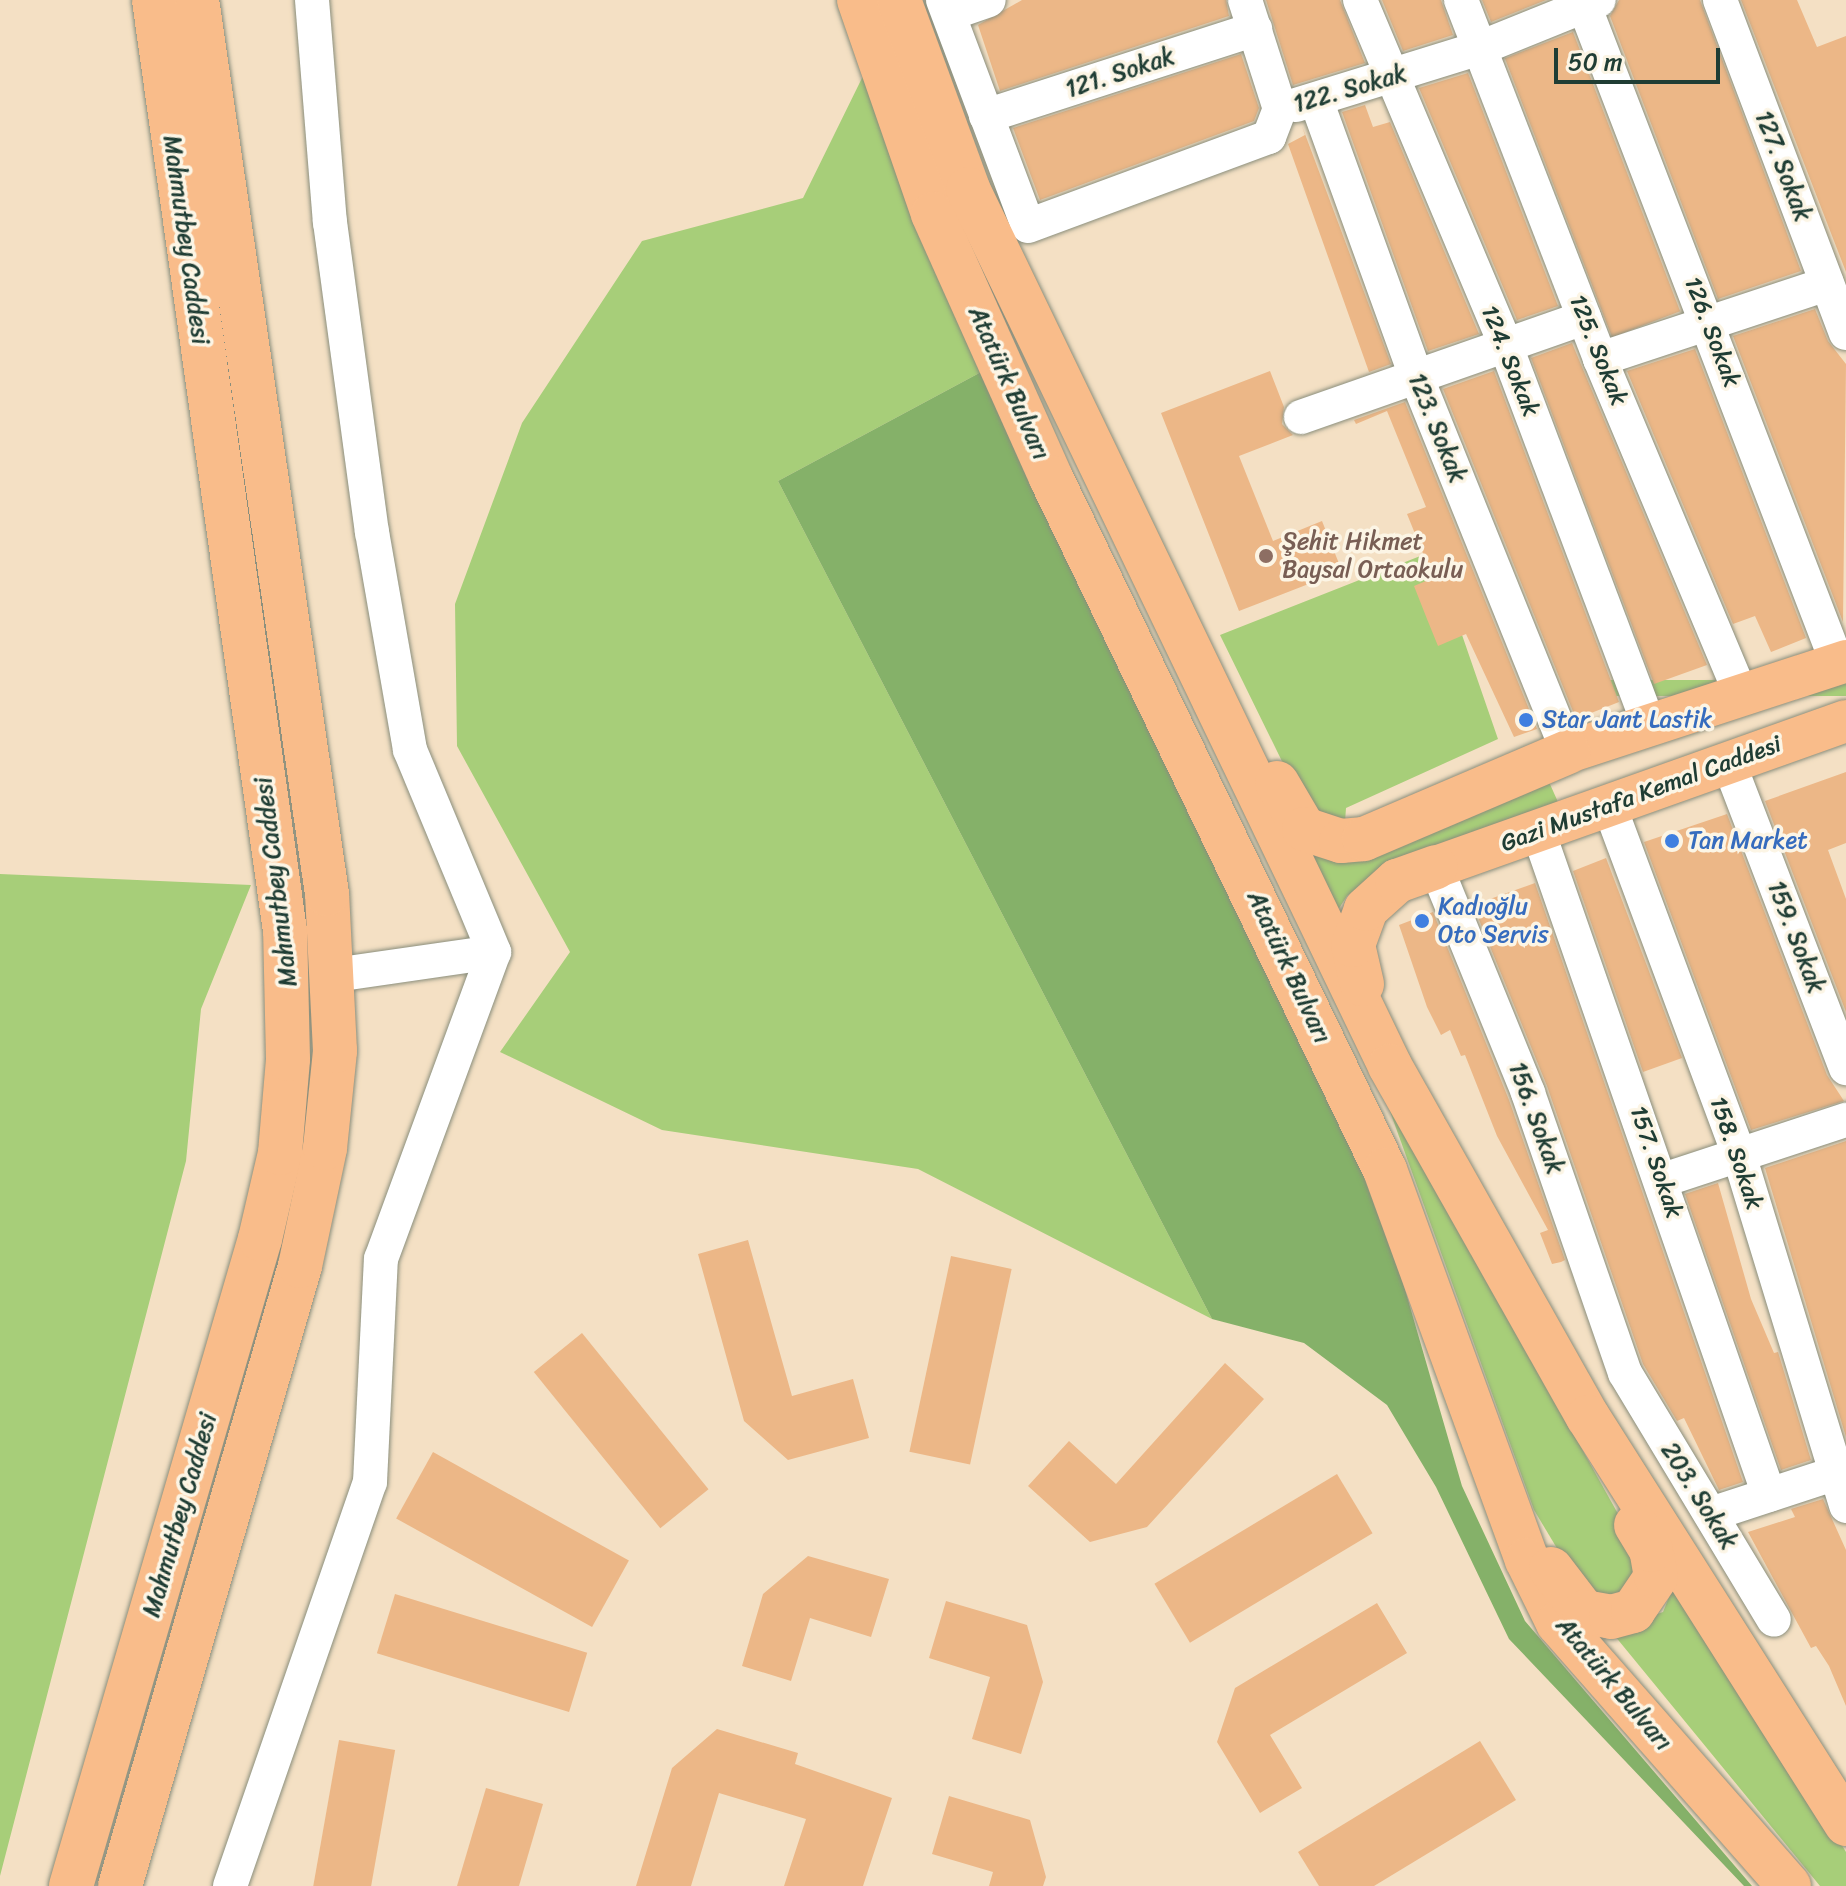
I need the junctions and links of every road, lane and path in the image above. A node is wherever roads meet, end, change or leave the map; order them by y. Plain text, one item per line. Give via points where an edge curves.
1 (154, 0) edge
2 (197, 0) edge
3 (312, 0) edge
4 (859, 0) edge
5 (899, 0) edge
6 (989, 0) edge
7 (1360, 0) edge
8 (1461, 0) edge
9 (1720, 0) edge
10 (1588, 2) edge
11 (946, 7) edge
12 (1250, 14) edge
13 (1480, 48) junction
14 (1392, 78) junction
15 (1316, 100) junction
16 (1280, 109) junction
17 (986, 116) junction
18 (1827, 284) junction
19 (1584, 318) junction
20 (1709, 321) junction
21 (1846, 333) edge
22 (1505, 344) junction
23 (1600, 359) junction
24 (1416, 376) junction
25 (1058, 379) junction
26 (1301, 417) dead end
27 (1842, 663) edge
28 (1742, 697) junction
29 (1846, 721) edge
30 (1649, 726) junction
31 (1568, 752) junction
32 (1728, 761) junction
33 (1609, 805) junction
34 (1538, 831) junction
35 (1436, 867) junction
36 (494, 952) junction
37 (334, 975) junction
38 (1390, 1066) junction
39 (1846, 1068) edge
40 (1846, 1120) edge
41 (1739, 1155) junction
42 (1663, 1180) junction
43 (1625, 1373) joint
44 (1588, 1417) junction
45 (1485, 1449) junction
46 (1841, 1472) edge
47 (1769, 1495) junction
48 (1846, 1506) edge
49 (1711, 1514) junction
50 (1774, 1620) dead end
51 (1846, 1824) edge
52 (71, 1886) edge
53 (120, 1886) edge
54 (230, 1886) edge
55 (1789, 1886) edge

1 - 52 highway, Mahmutbey Caddesi via 285,931 288,1059 280,1153 260,1239
2 - 37 highway, Mahmutbey Caddesi via 327,894
3 - 36 street via 330,222 372,532 410,750
4 - 45 highway, Atatürk Bulvarı via 933,214 1039,450 1385,1170
5 - 25 highway, Atatürk Bulvarı via 968,189
6 - 11 street
7 - 14 street, 124. Sokak
8 - 13 street, 125. Sokak
9 - 18 street, 127. Sokak
10 - 13 street, 122. Sokak
10 - 20 street, 126. Sokak
11 - 17 street
12 - 16 street
12 - 17 street, 121. Sokak
13 - 14 street, 122. Sokak
13 - 19 street, 125. Sokak
14 - 15 street, 122. Sokak
14 - 22 street, 124. Sokak
15 - 16 street, 122. Sokak
15 - 24 street, 123. Sokak
16 - 17 street, 122. Sokak via 1269,137 1028,226
18 - 20 street
18 - 21 street, 127. Sokak
19 - 22 street
19 - 23 street, 125. Sokak
20 - 23 street
20 - 27 street, 126. Sokak
22 - 24 street
22 - 30 street, 124. Sokak
23 - 28 street, 125. Sokak
24 - 26 street
24 - 31 street, 123. Sokak
25 - 31 highway via 1099,422 1304,829 1341,841 1364,839
25 - 38 highway, Atatürk Bulvarı
27 - 28 main road
28 - 30 main road
29 - 32 main road, Gazi Mustafa Kemal Caddesi
30 - 31 main road
30 - 33 main road via 1586,771 1586,794
32 - 33 main road, Gazi Mustafa Kemal Caddesi
32 - 39 street, 159. Sokak
33 - 34 main road, Gazi Mustafa Kemal Caddesi
33 - 41 street, 158. Sokak
34 - 35 main road, Gazi Mustafa Kemal Caddesi
34 - 42 street, 157. Sokak
35 - 38 highway via 1384,890 1357,924 1353,945 1361,980
35 - 43 street, 156. Sokak via 1528,1093
36 - 37 street
36 - 54 street via 381,1259 370,1482
37 - 53 highway, Mahmutbey Caddesi via 334,1066 317,1196 280,1342
38 - 44 highway, Atatürk Bulvarı
40 - 41 street
41 - 42 street
41 - 46 street, 158. Sokak
42 - 47 street, 157. Sokak
43 - 49 street, 203. Sokak
44 - 45 highway via 1603,1469 1651,1550 1656,1577 1633,1611 1611,1617 1584,1612 1561,1588 1519,1494
44 - 51 highway, Atatürk Bulvarı
45 - 55 highway, Atatürk Bulvarı via 1527,1560 1558,1623
46 - 47 street
46 - 48 street, 158. Sokak
47 - 49 street
49 - 50 street, 203. Sokak

